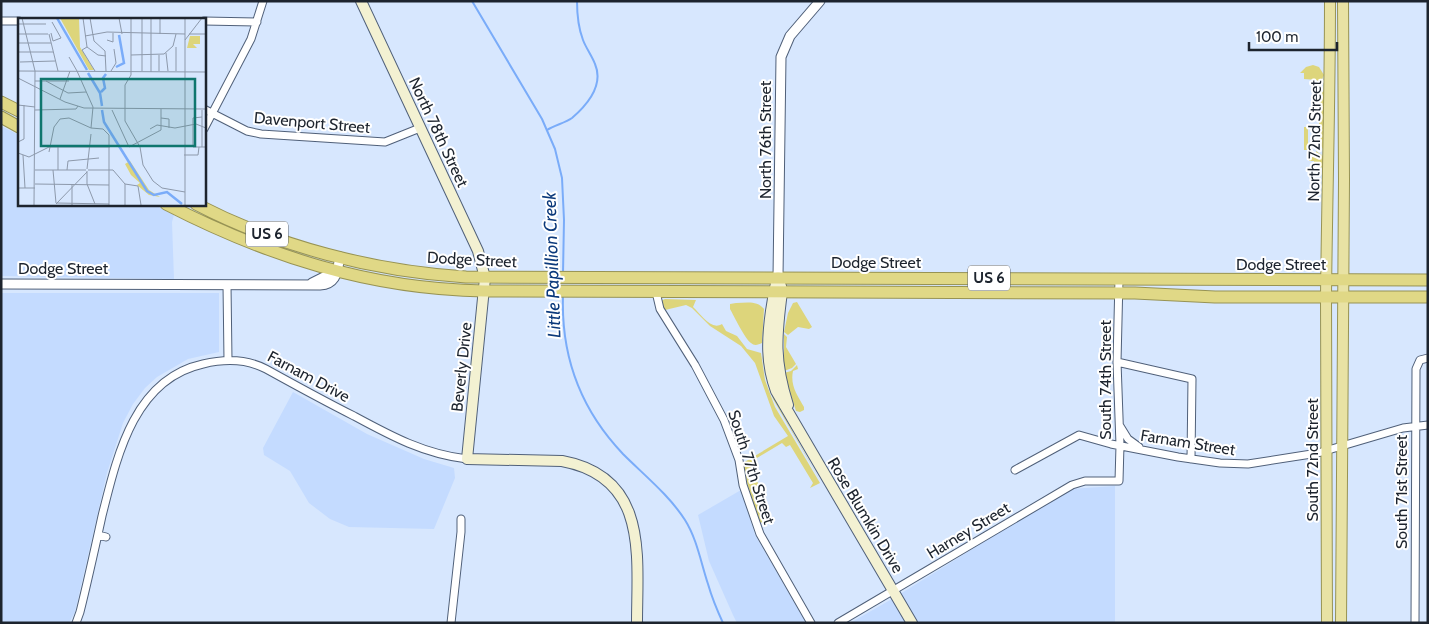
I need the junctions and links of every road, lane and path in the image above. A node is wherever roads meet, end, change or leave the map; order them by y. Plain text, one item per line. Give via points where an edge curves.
1 (263, 1) edge
2 (361, 1) edge
3 (820, 1) edge
4 (1330, 1) edge
5 (1342, 1) edge
6 (1, 21) edge
7 (18, 21) edge
8 (205, 22) edge
9 (257, 22) junction
10 (1, 102) edge
11 (205, 109) edge
12 (18, 110) edge
13 (212, 113) junction
14 (1, 117) edge
15 (18, 126) edge
16 (205, 127) edge
17 (420, 128) junction
18 (168, 205) edge
19 (198, 205) edge
20 (340, 258) junction
21 (336, 271) junction
22 (778, 277) junction
23 (485, 278) junction
24 (1119, 279) junction
25 (1326, 280) junction
26 (1344, 280) junction
27 (1428, 280) edge
28 (1, 284) edge
29 (227, 285) junction
30 (484, 292) junction
31 (656, 292) junction
32 (778, 292) junction
33 (1119, 293) junction
34 (1428, 297) edge
35 (1326, 298) junction
36 (1344, 298) junction
37 (1428, 358) edge
38 (228, 360) junction
39 (1117, 362) junction
40 (1119, 425) junction
41 (1428, 425) edge
42 (1415, 426) junction
43 (1120, 445) junction
44 (1342, 446) junction
45 (1141, 449) junction
46 (1327, 451) junction
47 (467, 458) junction
48 (1191, 459) junction
49 (1015, 470) dead end
50 (1119, 481) joint
51 (462, 519) dead end
52 (98, 535) junction
53 (106, 537) dead end
54 (894, 591) junction
55 (76, 623) edge
56 (451, 623) edge
57 (637, 623) edge
58 (811, 623) edge
59 (838, 623) edge
60 (912, 623) edge
61 (1326, 623) edge
62 (1341, 623) edge
63 (1415, 623) edge

1 - 9 street
2 - 17 main road, North 78th Street
3 - 22 street, North 76th Street via 790,36 781,57
4 - 25 main road, North 72nd Street
5 - 26 main road, North 72nd Street
6 - 7 street
8 - 9 street
9 - 13 street
10 - 12 highway
11 - 13 street, Davenport Street
13 - 16 street
13 - 17 street, Davenport Street via 253,133 353,141 385,142
14 - 15 highway
17 - 23 main road, North 78th Street via 478,251
18 - 21 highway, US 6 via 247,242
19 - 20 highway, US 6 via 253,229
20 - 21 street
20 - 23 highway, Dodge Street / US 6 via 412,272
21 - 29 street, Dodge Street via 304,285
21 - 30 highway, Dodge Street / US 6 via 414,287
22 - 23 highway, Dodge Street / US 6
22 - 24 highway, Dodge Street / US 6
22 - 32 main road, North 76th Street
23 - 30 main road, Beverly Drive
24 - 25 highway, Dodge Street / US 6
24 - 33 street, South 74th Street
25 - 26 highway, Dodge Street / US 6
25 - 35 main road, North 72nd Street
26 - 27 highway, Dodge Street / US 6
26 - 36 main road, North 72nd Street
28 - 29 street, Dodge Street
29 - 38 street
30 - 31 highway, Dodge Street / US 6
30 - 47 main road, Beverly Drive
31 - 32 highway, Dodge Street / US 6
31 - 58 street, South 77th Street via 660,309 721,414 739,460 760,534
32 - 33 highway, Dodge Street / US 6
32 - 54 main road, Rose Blumkin Drive via 777,358 781,384 794,422
33 - 35 highway, Dodge Street / US 6
33 - 39 street, South 74th Street
34 - 36 highway, Dodge Street / US 6
35 - 36 highway, Dodge Street / US 6
35 - 46 main road, South 72nd Street
36 - 44 main road, South 72nd Street
37 - 42 street, South 71st Street via 1422,359 1416,369
38 - 47 street, Farnam Drive via 261,366 418,448
38 - 52 street, Farnam Drive via 208,362 185,370 164,382 148,398 119,452
39 - 40 street, South 74th Street
39 - 48 street via 1192,379
40 - 43 street, South 74th Street
40 - 45 street via 1128,439
41 - 42 street, Farnam Street
42 - 44 street, Farnam Street
42 - 63 street, South 71st Street
43 - 45 street, Farnam Street
43 - 49 street, Farnam Street via 1079,435
43 - 50 street, South 74th Street
44 - 46 street, Farnam Street
44 - 62 main road, South 72nd Street
45 - 48 street, Farnam Street
46 - 48 street, Farnam Street via 1248,464
46 - 61 main road, South 72nd Street
47 - 57 main road, Farnam Drive via 556,461 578,465 600,477 618,494 634,528
50 - 54 street, Harney Street via 1072,484
51 - 56 street
52 - 53 street
52 - 55 street, Farnam Drive
54 - 59 street, Harney Street
54 - 60 main road, Rose Blumkin Drive

